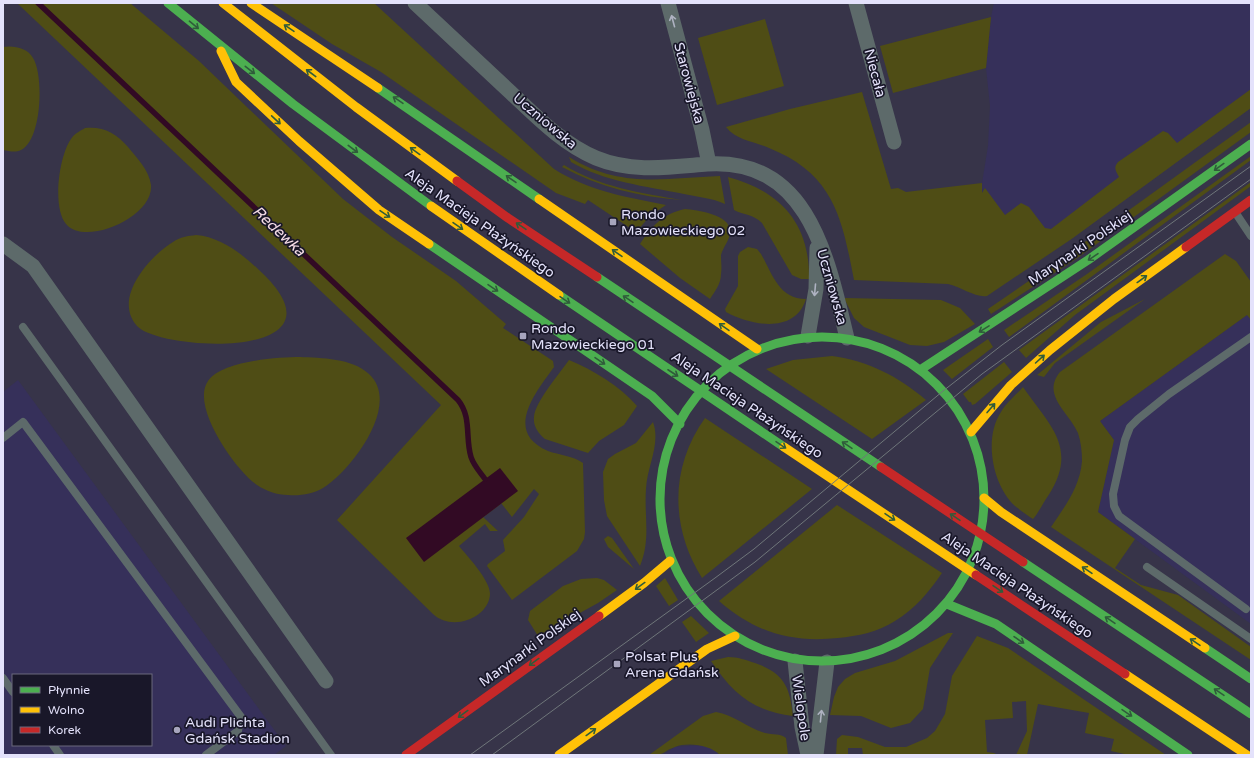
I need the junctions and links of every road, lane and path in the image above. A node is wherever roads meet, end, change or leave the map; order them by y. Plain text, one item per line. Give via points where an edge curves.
1 (168, 3) edge
2 (223, 3) edge
3 (251, 3) edge
4 (415, 3) edge
5 (668, 3) edge
6 (856, 3) edge
7 (219, 46) junction
8 (894, 142) dead end
9 (1251, 144) edge
10 (709, 164) junction
11 (1251, 200) edge
12 (1235, 211) junction
13 (1251, 236) edge
14 (818, 237) junction
15 (3, 244) edge
16 (23, 327) dead end
17 (808, 336) junction
18 (1251, 337) edge
19 (846, 338) junction
20 (756, 349) junction
21 (920, 370) junction
22 (680, 424) junction
23 (971, 432) junction
24 (3, 438) edge
25 (984, 498) junction
26 (670, 561) junction
27 (1147, 567) dead end
28 (947, 604) junction
29 (1246, 608) dead end
30 (735, 636) junction
31 (1251, 639) edge
32 (795, 660) junction
33 (827, 662) junction
34 (3, 678) edge
35 (1251, 679) edge
36 (326, 681) dead end
37 (12, 691) edge
38 (1251, 714) edge
39 (54, 746) edge
40 (60, 755) edge
41 (206, 755) edge
42 (331, 755) edge
43 (406, 755) edge
44 (559, 755) edge
45 (808, 755) edge
46 (816, 755) edge
47 (1188, 755) edge
48 (1247, 755) edge

1 -> 7 main road, Aleja Macieja Płażyńskiego
38 -> 2 main road, Aleja Macieja Płażyńskiego via 508,218 356,107
20 -> 3 main road via 398,101
4 - 10 street, Uczniowska via 544,124 570,144 596,158 624,167 657,169
10 -> 5 street, Starowiejska
6 - 8 street, Niecała
7 -> 22 main road via 236,82 367,200 652,396
7 -> 48 main road, Aleja Macieja Płażyńskiego via 384,173 640,352
9 -> 21 main road, Marynarki Polskiej via 1125,236
10 - 14 street, Uczniowska via 751,169 770,178 789,192 805,210
11 - 12 main road
12 - 13 lane
23 -> 12 main road via 1011,385 1050,350 1114,299
14 -> 17 street, Uczniowska via 816,289
14 - 19 street, Uczniowska via 835,289
15 - 36 street via 33,266
16 - 42 lane
17 - 19 main road
17 - 20 main road
18 - 29 lane via 1169,394 1130,427 1113,494 1114,506 1119,516 1128,524
19 - 21 main road via 885,349
20 - 22 main road via 718,375 703,390
21 - 23 main road via 943,391
22 - 26 main road via 668,455 663,481 662,522
23 - 25 main road via 980,464
24 - 41 lane via 23,422 241,717 238,732
25 - 28 main road via 976,544 960,584
35 -> 25 main road
26 - 30 main road via 698,605 720,627
26 -> 43 main road, Marynarki Polskiej via 644,583
27 - 31 lane
28 - 33 main road via 902,641 866,656
28 -> 47 main road via 996,624
30 - 32 main road via 774,655
44 -> 30 main road via 707,648
32 - 33 main road
32 - 45 street, Wielopole via 802,727
46 -> 33 street, Wielopole
34 - 37 lane
39 - 40 lane

